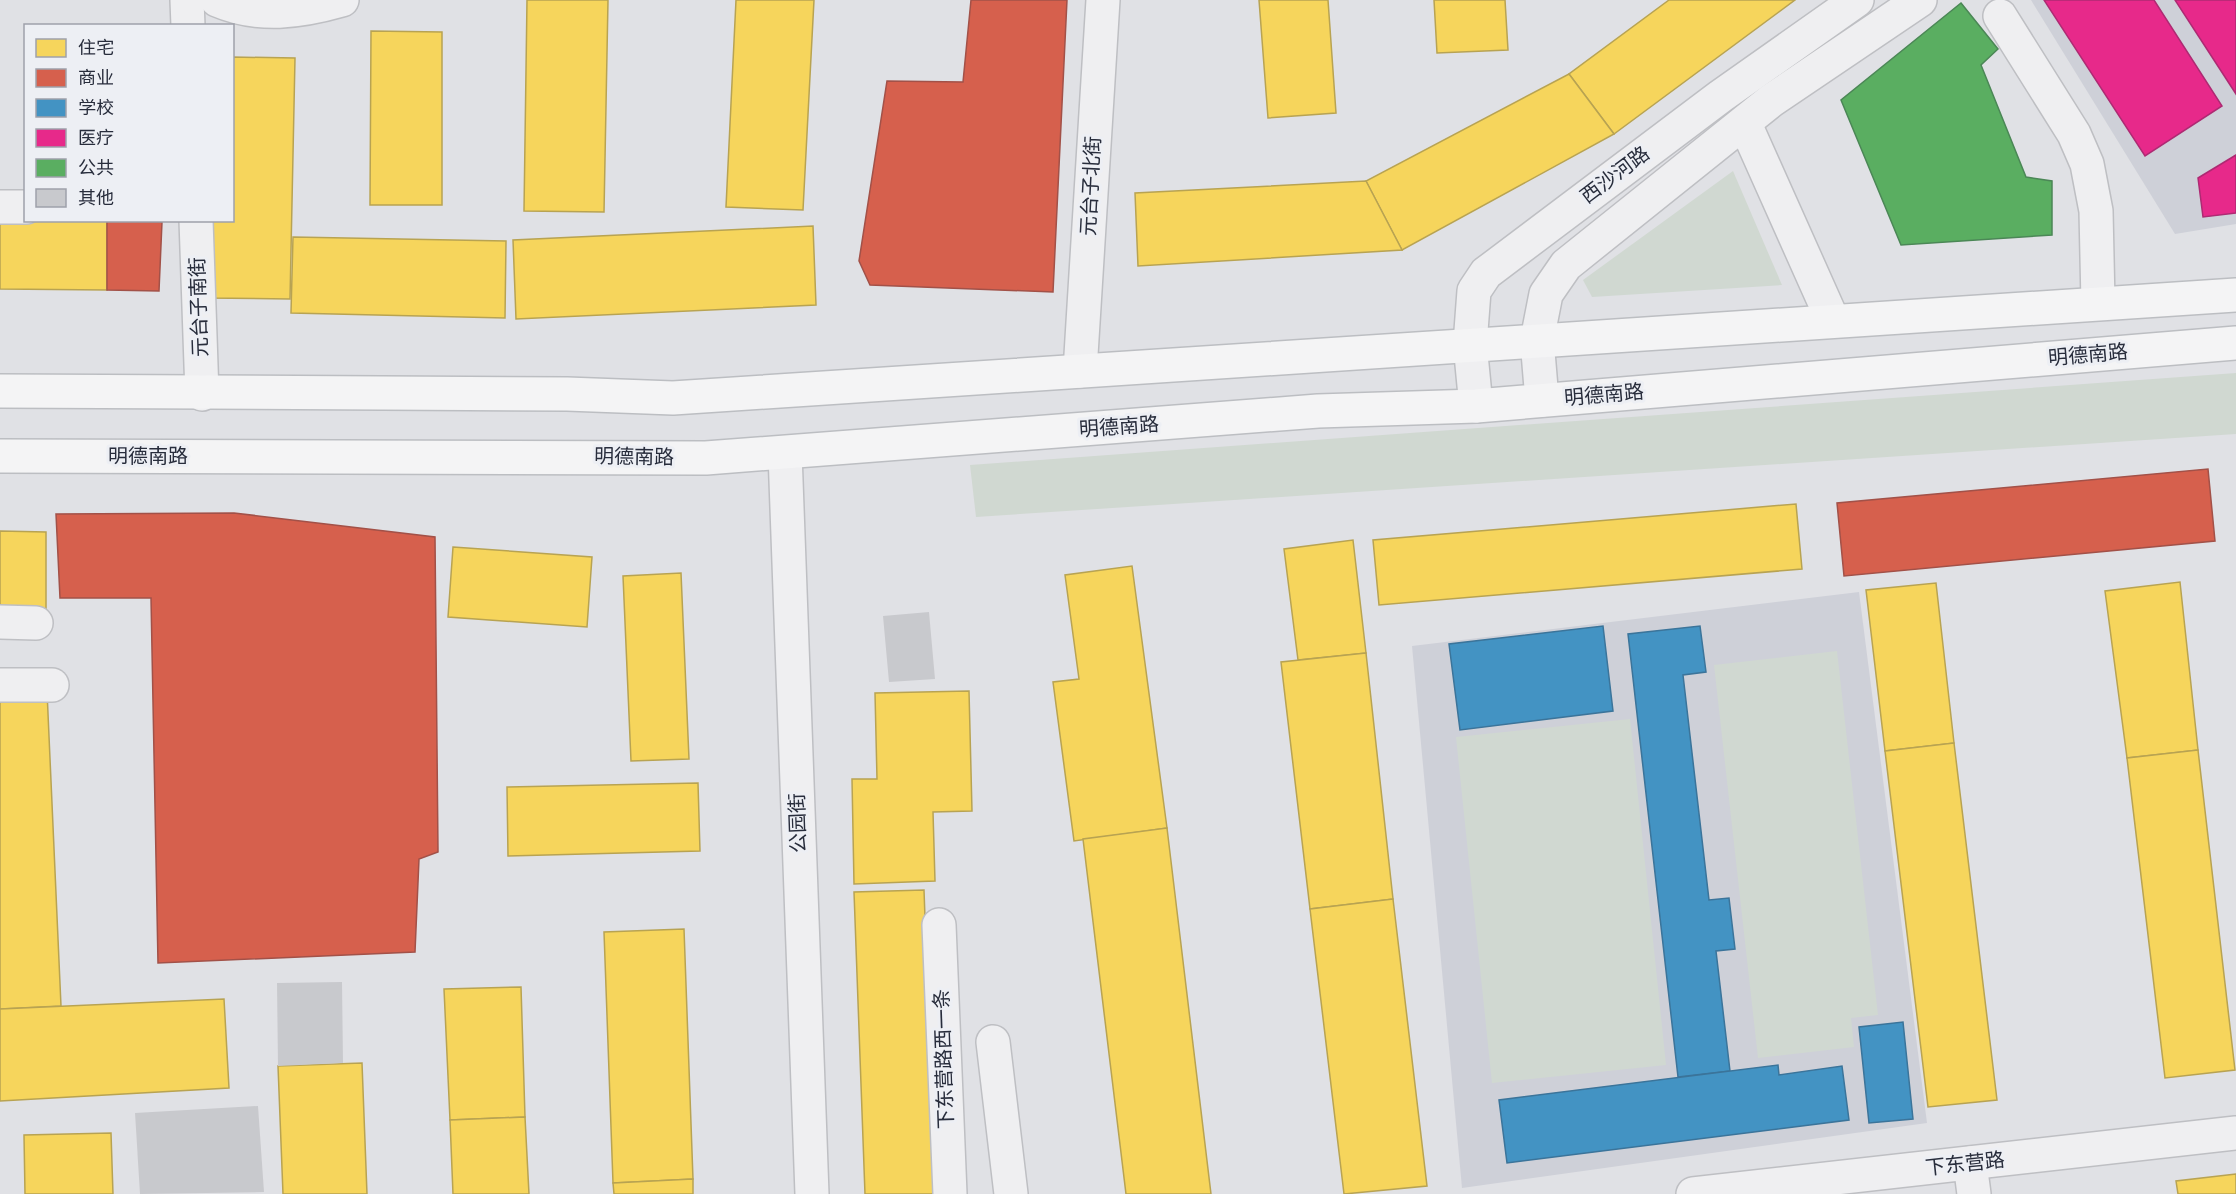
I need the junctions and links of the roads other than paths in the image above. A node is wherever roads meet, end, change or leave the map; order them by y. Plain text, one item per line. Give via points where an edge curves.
1 (187, 0) edge
2 (217, 0) edge
3 (342, 0) edge
4 (1103, 0) edge
5 (1857, 0) edge
6 (1920, 0) edge
7 (2000, 16) dead end
8 (188, 24) edge
9 (1745, 124) junction
10 (0, 207) edge
11 (24, 207) edge
12 (196, 222) edge
13 (2236, 295) edge
14 (2098, 303) junction
15 (1833, 321) junction
16 (1537, 340) junction
17 (2236, 343) edge
18 (1470, 344) junction
19 (1080, 371) junction
20 (0, 392) edge
21 (202, 394) junction
22 (1542, 400) junction
23 (1476, 406) junction
24 (784, 453) junction
25 (0, 456) edge
26 (0, 622) edge
27 (36, 623) dead end
28 (0, 685) edge
29 (52, 685) dead end
30 (939, 925) dead end
31 (993, 1042) dead end
32 (2236, 1133) edge
33 (1972, 1179) edge
34 (812, 1194) edge
35 (950, 1194) edge
36 (1011, 1194) edge
37 (1693, 1194) edge

1 - 8 street
2 - 3 street via 275,13
4 - 19 street, 元台子北街
5 - 18 street, 西沙河路 via 1721,96 1486,273 1474,291
6 - 9 street, 西沙河路 via 1773,100
7 - 14 street via 2074,134 2088,164 2096,211
9 - 15 street
9 - 16 street, 西沙河路 via 1566,265 1546,294
10 - 11 street
12 - 21 street, 元台子南街
13 - 14 main road
14 - 15 main road
15 - 16 main road
16 - 18 main road
16 - 22 street, 西沙河路
17 - 22 main road, 明德南路
18 - 19 main road
18 - 23 street, 西沙河路
19 - 21 main road via 673,398 567,394
20 - 21 main road
22 - 23 main road, 明德南路
23 - 24 main road, 明德南路 via 1318,411
24 - 25 main road, 明德南路 via 706,458
24 - 34 street, 公园街
26 - 27 street
28 - 29 street
30 - 35 street, 下东营路西一条
31 - 36 street
32 - 33 street, 下东营路
33 - 37 street, 下东营路

